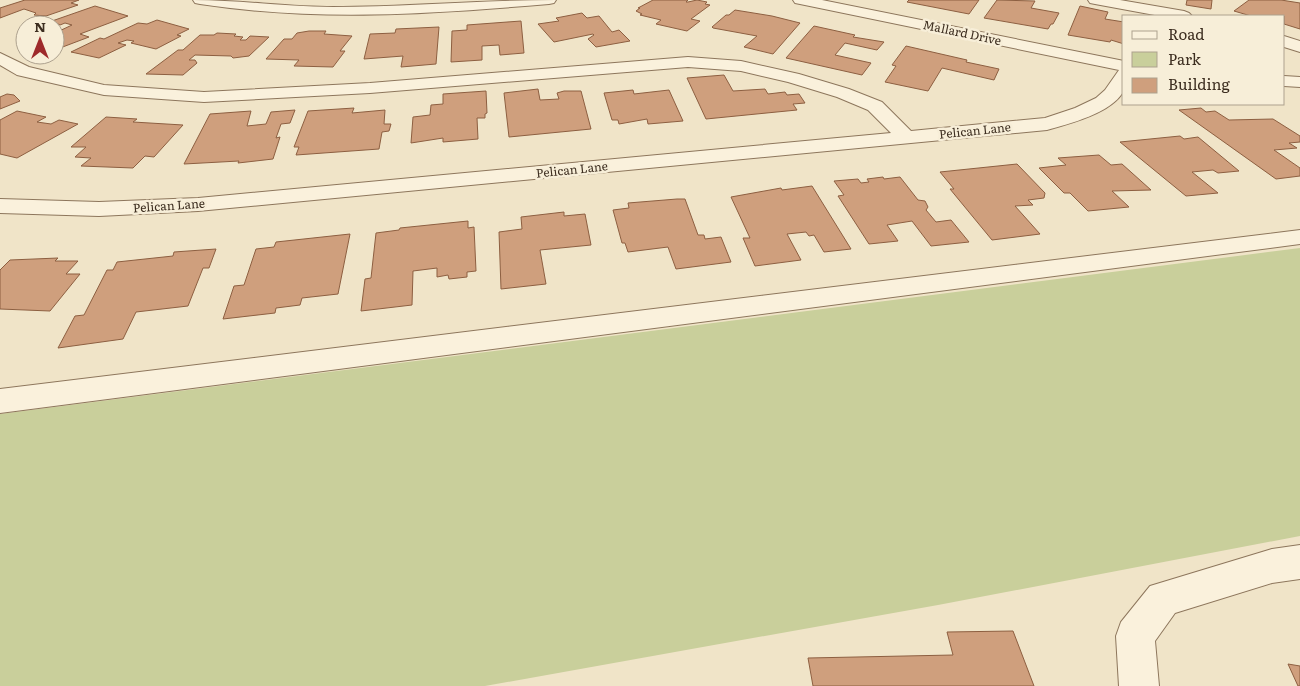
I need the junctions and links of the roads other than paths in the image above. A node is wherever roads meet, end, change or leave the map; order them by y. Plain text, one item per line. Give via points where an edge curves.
1 (200, 0) edge
2 (549, 0) edge
3 (800, 0) edge
4 (1095, 0) edge
5 (1178, 15) edge
6 (1285, 42) edge
7 (1300, 47) edge
8 (0, 58) edge
9 (1122, 66) edge
10 (1122, 79) edge
11 (1285, 80) edge
12 (1300, 82) edge
13 (907, 138) junction
14 (0, 206) edge
15 (1300, 237) edge
16 (0, 401) edge
17 (1300, 562) edge
18 (1139, 686) edge

1 - 2 street via 296,10 366,11
3 - 9 street, Mallard Drive
4 - 5 street
6 - 7 street
8 - 13 street via 23,71 104,90 204,98 360,89 688,62 741,66 793,78 875,106
10 - 13 street, Pelican Lane via 1119,87 1094,108 1047,124
11 - 12 street
13 - 14 street, Pelican Lane via 146,208 43,210
15 - 16 street
17 - 18 street via 1272,566 1163,599 1135,636

